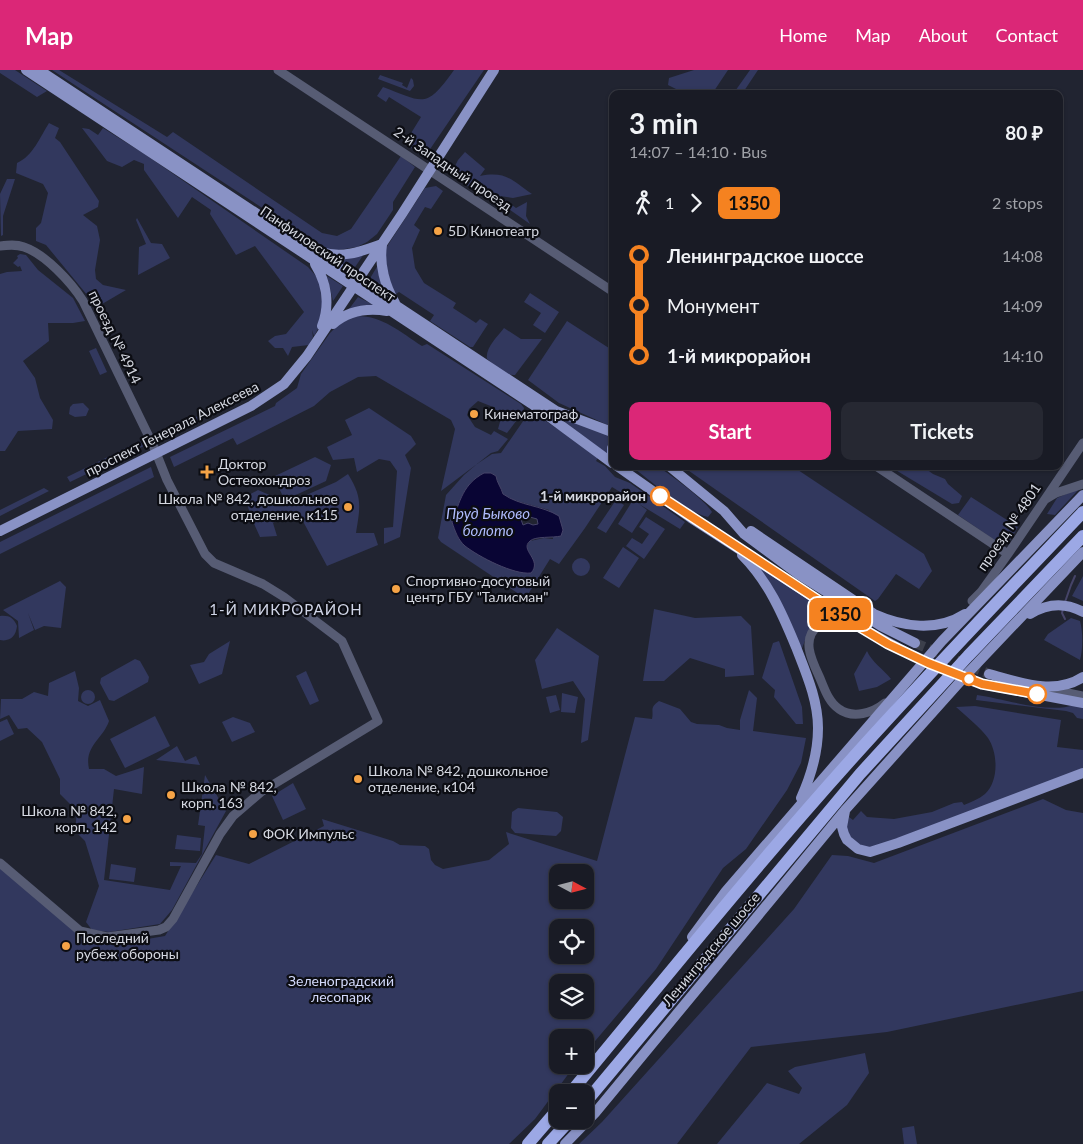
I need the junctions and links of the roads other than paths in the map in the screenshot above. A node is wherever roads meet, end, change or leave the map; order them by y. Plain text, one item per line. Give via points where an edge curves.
1 (31, 70) edge
2 (278, 70) edge
3 (494, 70) edge
4 (431, 170) junction
5 (294, 237) junction
6 (382, 244) junction
7 (0, 246) edge
8 (311, 259) junction
9 (356, 284) junction
10 (609, 289) edge
11 (392, 308) junction
12 (318, 339) junction
13 (609, 431) edge
14 (1083, 443) edge
15 (156, 452) junction
16 (609, 461) edge
17 (1068, 464) junction
18 (623, 470) edge
19 (673, 470) edge
20 (882, 470) edge
21 (1082, 488) edge
22 (1045, 500) junction
23 (724, 511) junction
24 (1083, 512) edge
25 (0, 531) edge
26 (1083, 536) edge
27 (727, 540) junction
28 (1083, 552) edge
29 (1008, 554) junction
30 (974, 604) junction
31 (1083, 612) edge
32 (858, 626) junction
33 (1013, 626) junction
34 (915, 643) tunnel mouth
35 (908, 654) tunnel mouth
36 (989, 674) tunnel mouth
37 (1083, 677) edge
38 (982, 684) tunnel mouth
39 (1038, 686) junction
40 (895, 695) junction
41 (1081, 701) edge
42 (1083, 773) edge
43 (796, 809) junction
44 (846, 809) junction
45 (0, 863) edge
46 (655, 991) junction
47 (578, 1084) edge
48 (594, 1092) edge
49 (549, 1120) edge
50 (562, 1129) edge
51 (528, 1144) edge
52 (548, 1144) edge
53 (565, 1144) edge

1 - 5 main road, Панфиловский проспект
1 - 8 main road, Панфиловский проспект
2 - 4 street, 2-й Западный проезд
3 - 4 main road, проспект Генерала Алексеева
4 - 6 main road, проспект Генерала Алексеева
4 - 10 street, 2-й Западный проезд
5 - 6 main road via 320,251 340,256
5 - 9 main road, Панфиловский проспект
6 - 9 main road, проспект Генерала Алексеева
6 - 11 main road
7 - 15 street, проезд № 4914 via 30,249 77,292
8 - 9 main road, Панфиловский проспект
8 - 12 main road via 320,272 326,293 326,314
9 - 11 main road, Панфиловский проспект
9 - 12 main road, проспект Генерала Алексеева
11 - 12 main road via 341,317
11 - 13 main road, Панфиловский проспект via 556,411
11 - 16 main road, Панфиловский проспект
12 - 15 main road, проспект Генерала Алексеева via 292,376 268,396
14 - 17 street, проезд № 4801
15 - 25 main road, проспект Генерала Алексеева
15 - 45 street, проезд № 4914 via 205,554 214,563 284,597 342,640 378,721 261,792 233,816 173,919 159,930 107,937 80,931
17 - 21 street via 1066,479
17 - 22 street, проезд № 4801
18 - 27 main road
19 - 23 main road
20 - 29 street
21 - 22 street via 1056,493
21 - 30 main road, Ленинградское шоссе
22 - 29 street, проезд № 4801
23 - 30 main road via 788,557 886,619 914,626 933,624 961,616
23 - 34 main road via 744,534 798,574 881,626
24 - 46 highway, Ленинградское шоссе via 848,763
26 - 48 highway, Ленинградское шоссе via 860,774
27 - 32 main road
27 - 43 main road via 750,563 779,607 814,695 817,752
28 - 33 main road, Ленинградское шоссе
29 - 30 street, проезд № 4801
30 - 40 main road, Ленинградское шоссе
31 - 33 main road via 1071,606 1051,604
32 - 35 main road
32 - 40 street via 833,618 811,633 809,653 828,697 839,709 860,714 873,712
33 - 44 main road, Ленинградское шоссе
36 - 39 main road
37 - 39 main road via 1062,686
38 - 41 main road
39 - 41 street
40 - 43 main road, Ленинградское шоссе
42 - 44 main road via 870,852 858,849 847,840 842,827
43 - 46 main road, Ленинградское шоссе via 726,891
44 - 53 main road, Ленинградское шоссе via 595,1113
46 - 47 highway, Ленинградское шоссе
49 - 51 highway
50 - 52 highway

